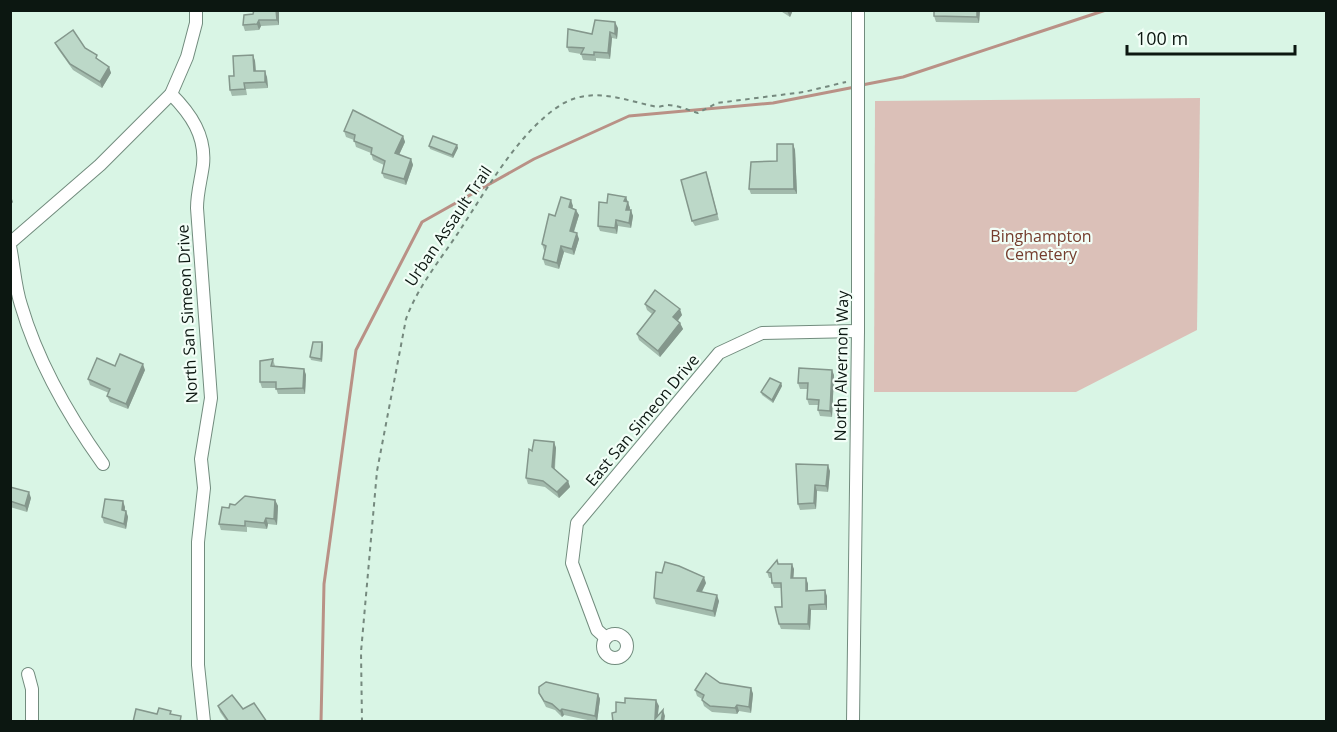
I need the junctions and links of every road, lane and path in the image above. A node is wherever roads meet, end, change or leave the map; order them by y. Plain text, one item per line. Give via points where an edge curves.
1 (196, 10) edge
2 (858, 10) edge
3 (859, 80) junction
4 (171, 94) junction
5 (10, 244) edge
6 (858, 331) junction
7 (103, 464) dead end
8 (606, 638) dead end
9 (28, 674) dead end
10 (32, 722) edge
11 (204, 722) edge
12 (362, 722) edge
13 (853, 722) edge

1 - 4 street via 187,57
2 - 3 street, North Alvernon Way
3 - 6 street, North Alvernon Way
3 - 12 path, Urban Assault Trail via 804,92 717,103 698,113 614,96 589,96 565,103 544,119 495,175 414,296 406,319 377,471 361,652
4 - 5 street via 100,165
4 - 11 street, North San Simeon Drive via 187,110 203,147 197,187 211,398 201,459 204,488 198,542 198,665
5 - 7 street via 20,304 47,374
6 - 8 street, East San Simeon Drive via 762,333 719,353 584,515 578,523 572,563 597,630
6 - 13 street, North Alvernon Way
9 - 10 street

